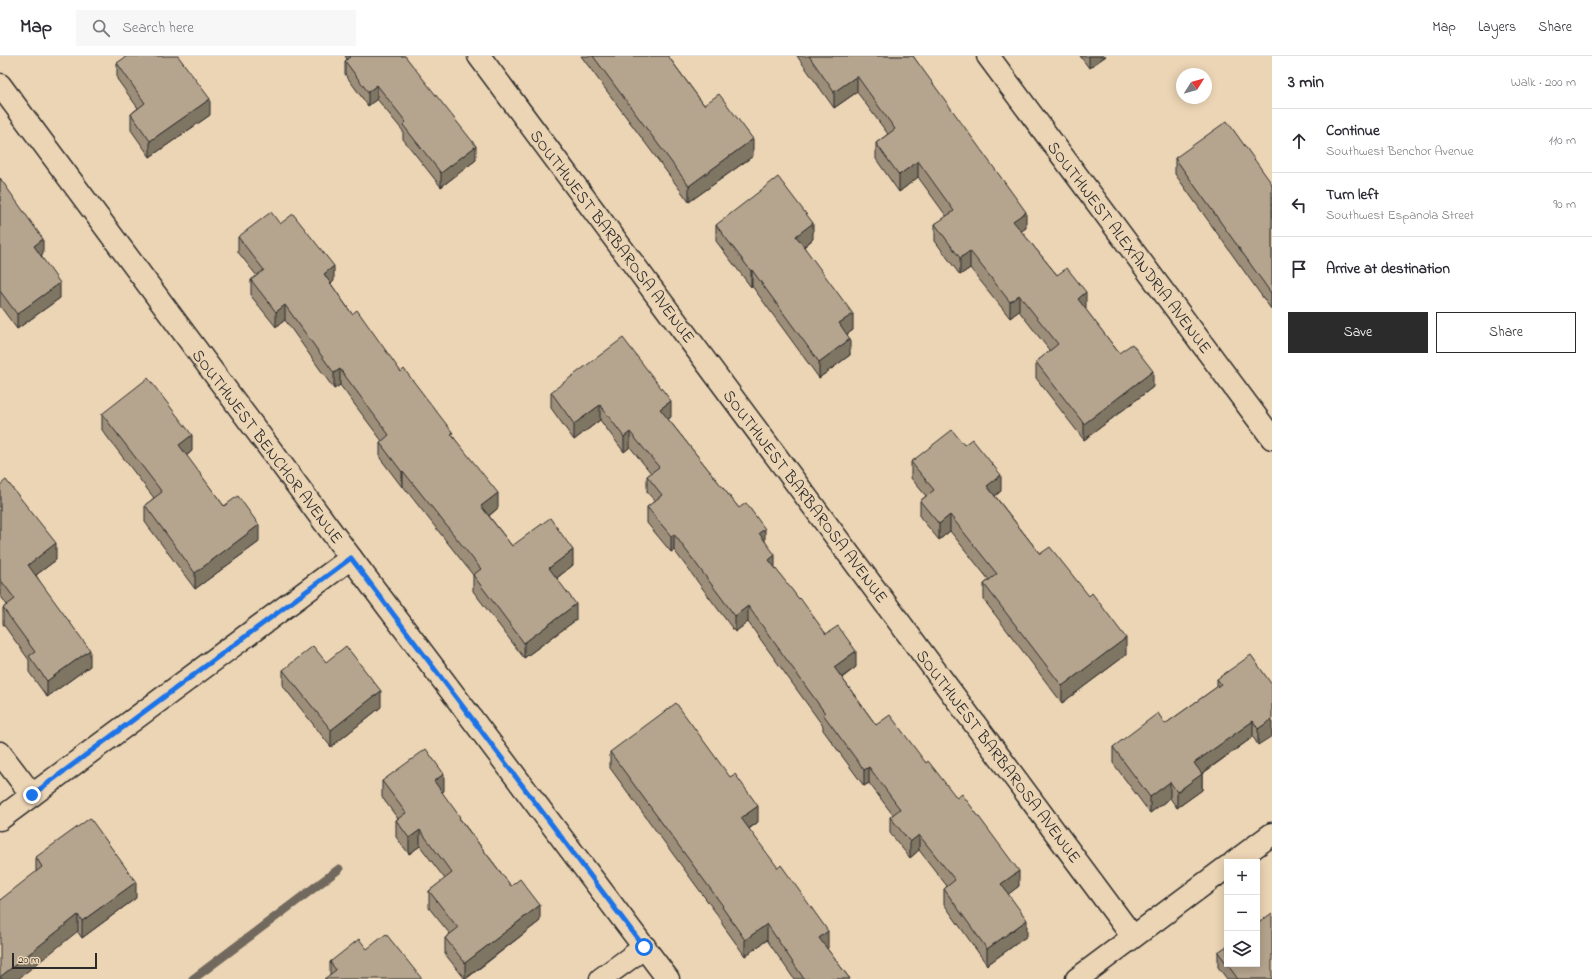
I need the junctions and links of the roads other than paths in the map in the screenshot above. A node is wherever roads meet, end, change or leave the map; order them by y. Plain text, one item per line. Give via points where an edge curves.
1 (478, 56) edge
2 (988, 56) edge
3 (0, 85) edge
4 (1272, 438) edge
5 (351, 558) junction
6 (0, 753) edge
7 (32, 795) junction
8 (0, 819) edge
9 (1272, 834) edge
10 (1238, 859) edge
11 (1224, 870) edge
12 (1133, 937) junction
13 (644, 947) junction
14 (601, 979) edge
15 (668, 979) edge
16 (1077, 979) edge

1 - 12 street, SOUTHWEST BARBAROSA AVENUE
2 - 4 street, SOUTHWEST ALEXANDRIA AVENUE
3 - 5 street, SOUTHWEST BENCHOR AVENUE
5 - 7 street
5 - 13 street, SOUTHWEST BENCHOR AVENUE
6 - 7 street
7 - 8 street
9 - 10 street
11 - 12 street
12 - 16 street
13 - 14 street
13 - 15 street, SOUTHWEST BENCHOR AVENUE

